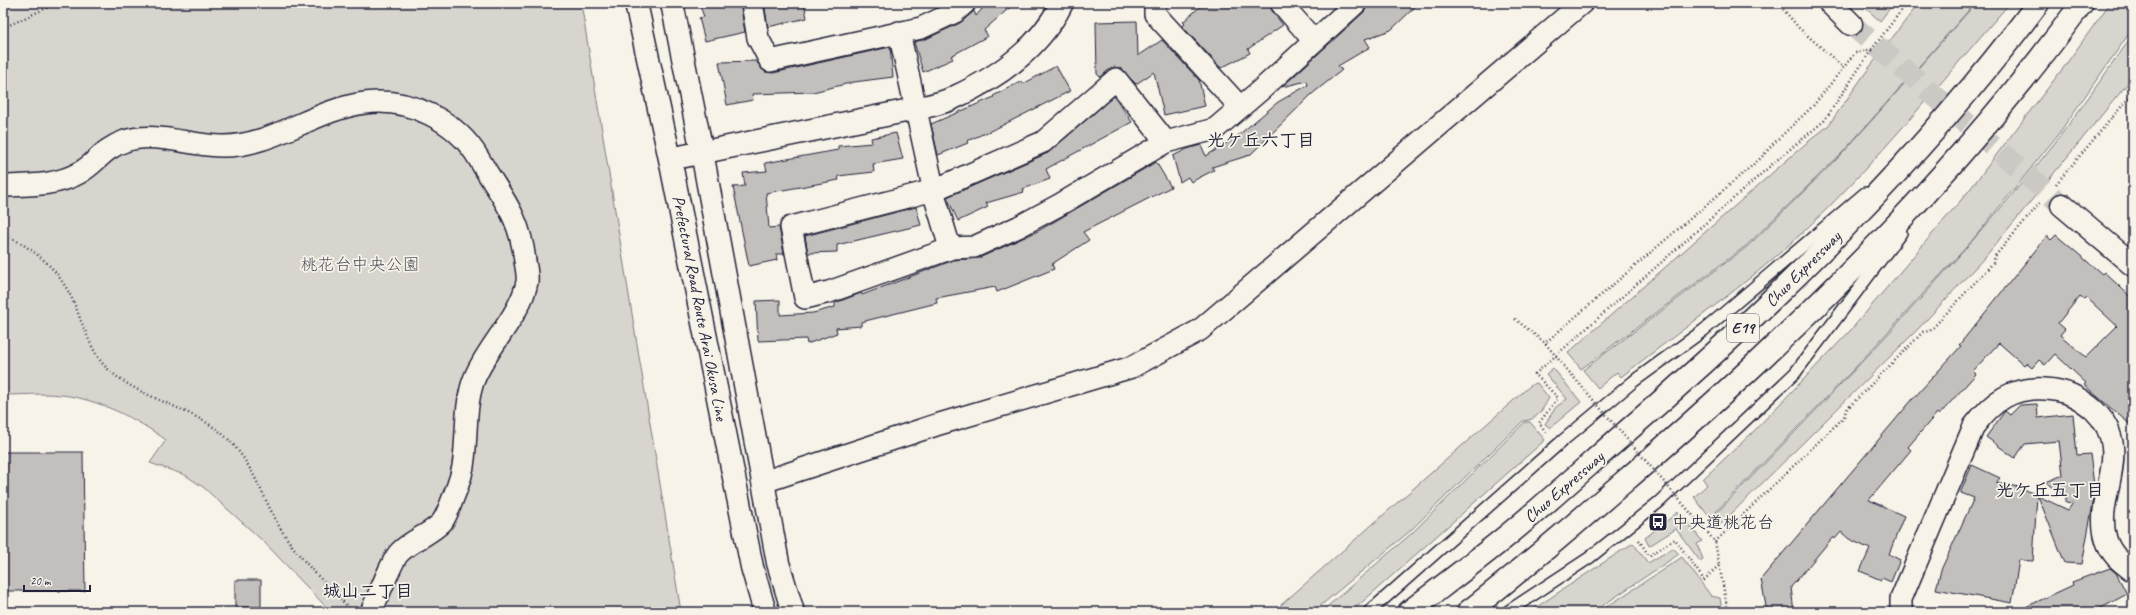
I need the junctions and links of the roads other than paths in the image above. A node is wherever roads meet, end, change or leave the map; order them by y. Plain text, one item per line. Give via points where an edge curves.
1 (636, 3) edge
2 (672, 3) edge
3 (752, 3) edge
4 (965, 3) edge
5 (1062, 3) edge
6 (1155, 3) edge
7 (1281, 3) edge
8 (1356, 3) edge
9 (1582, 3) edge
10 (1830, 3) edge
11 (2038, 3) edge
12 (2082, 3) edge
13 (1851, 24) tunnel mouth
14 (899, 32) junction
15 (1314, 41) junction
16 (1240, 107) junction
17 (915, 109) junction
18 (1930, 137) junction
19 (1166, 142) junction
20 (702, 152) junction
21 (1960, 156) junction
22 (670, 159) junction
23 (3, 186) edge
24 (934, 190) junction
25 (2053, 196) tunnel mouth
26 (952, 248) junction
27 (2133, 266) edge
28 (763, 482) junction
29 (2133, 571) edge
30 (371, 612) edge
31 (765, 612) edge
32 (792, 612) edge
33 (1369, 612) edge
34 (1409, 612) edge
35 (1468, 612) edge
36 (1507, 612) edge
37 (1901, 612) edge

1 - 22 main road, Prefectural Road Route Arai Okusa Line
2 - 20 main road, Prefectural Road Route Arai Okusa Line
3 - 14 street via 758,38 770,61
4 - 14 street via 955,12 921,28
5 - 17 main road via 1038,38 1007,68 952,99
6 - 16 street via 1155,14
7 - 15 street
8 - 15 street
9 - 28 street via 1200,330 1132,367 936,425
10 - 13 main road
11 - 18 main road, Chuo Expressway / E19
12 - 21 main road, Chuo Expressway / E19 via 2045,54
14 - 17 street
15 - 16 street
16 - 19 street via 1215,129
17 - 20 main road
17 - 24 street
18 - 33 lane via 1704,330 1634,381 1561,442
18 - 34 main road, Chuo Expressway / E19 via 1814,260 1705,364 1504,539
19 - 24 street via 1116,79 1043,142
19 - 26 street via 1018,227 974,247
20 - 22 main road
20 - 28 main road, Prefectural Road Route Arai Okusa Line
21 - 35 main road, Chuo Expressway / E19 via 1838,286 1729,390 1525,568
21 - 36 lane via 1795,373 1659,502 1589,558
22 - 31 main road, Prefectural Road Route Arai Okusa Line via 752,567
23 - 30 street via 54,182 80,172 106,149 127,140 148,137 222,146 250,144 318,116 364,103 411,106 444,122 472,146 518,225 527,281 518,304 473,382 464,461 449,508 442,522 398,553
24 - 26 street
24 - 26 street via 791,226 805,298 829,292
25 - 27 main road
28 - 32 main road, Prefectural Road Route Arai Okusa Line via 778,563
29 - 37 street via 2115,558 2106,539 2104,517 2115,469 2114,445 2108,427 2097,412 2081,398 2063,391 2021,390 2001,398 1986,410 1974,426 1901,599

